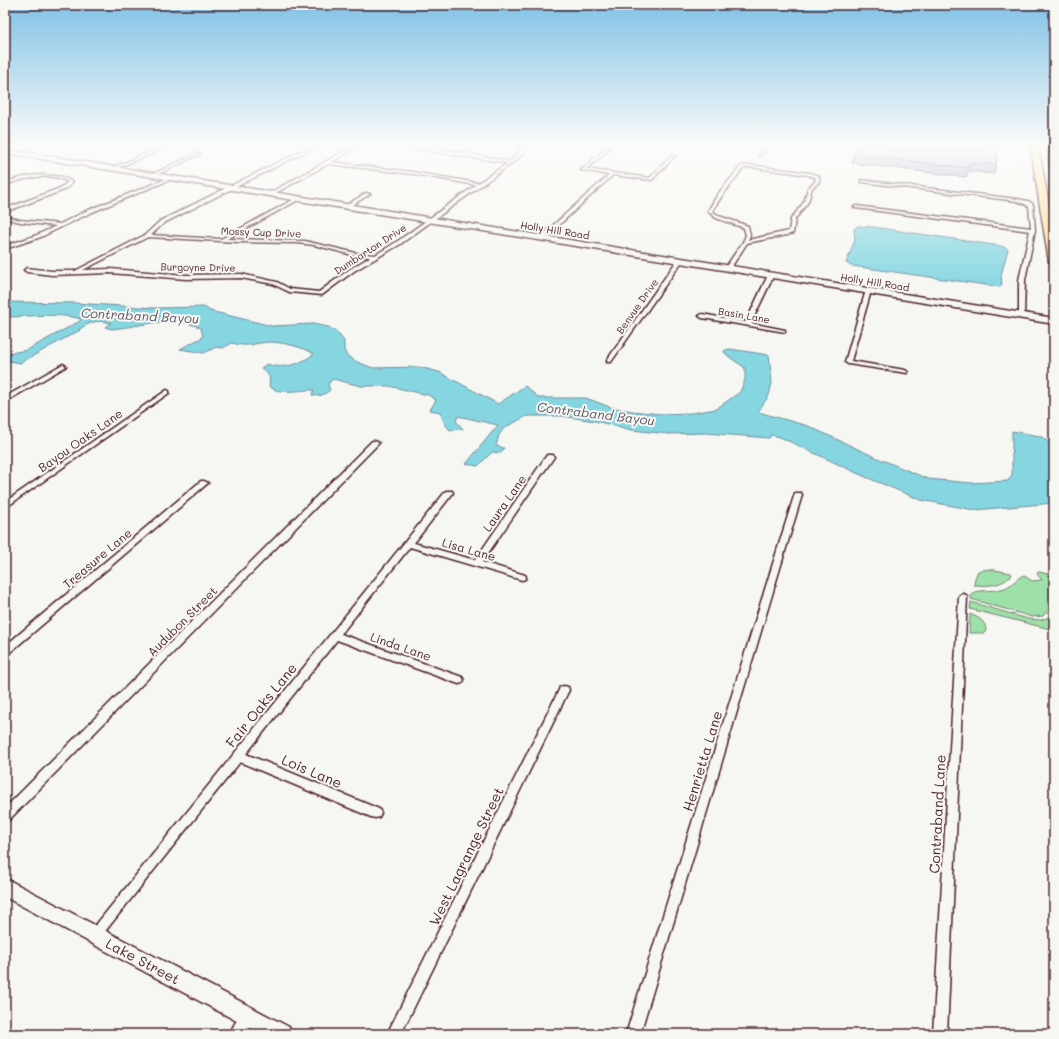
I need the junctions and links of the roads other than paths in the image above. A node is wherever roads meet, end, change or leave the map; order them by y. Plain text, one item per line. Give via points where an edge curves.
1 (53, 192) edge
2 (136, 192) edge
3 (224, 192) edge
4 (261, 192) edge
5 (273, 192) edge
6 (470, 192) edge
7 (592, 192) edge
8 (723, 192) edge
9 (809, 192) edge
10 (952, 192) edge
11 (1042, 192) edge
12 (270, 194) junction
13 (368, 194) dead end
14 (298, 198) junction
15 (348, 206) junction
16 (856, 207) dead end
17 (5, 211) edge
18 (5, 217) edge
19 (431, 220) junction
20 (60, 225) junction
21 (1033, 230) junction
22 (146, 236) junction
23 (542, 238) junction
24 (222, 240) junction
25 (745, 242) junction
26 (5, 248) edge
27 (374, 256) junction
28 (680, 260) junction
29 (1054, 262) edge
30 (728, 268) junction
31 (27, 270) dead end
32 (74, 273) junction
33 (771, 275) junction
34 (868, 291) junction
35 (320, 294) joint
36 (702, 316) dead end
37 (1022, 316) junction
38 (1054, 321) edge
39 (748, 324) junction
40 (783, 331) dead end
41 (609, 362) dead end
42 (63, 366) dead end
43 (905, 372) dead end
44 (167, 392) dead end
45 (5, 400) edge
46 (376, 443) dead end
47 (550, 457) dead end
48 (204, 484) dead end
49 (450, 493) dead end
50 (798, 496) dead end
51 (5, 506) edge
52 (409, 544) junction
53 (477, 563) junction
54 (522, 577) dead end
55 (964, 597) dead end
56 (335, 636) junction
57 (5, 651) edge
58 (459, 680) dead end
59 (564, 690) dead end
60 (238, 756) junction
61 (375, 813) dead end
62 (5, 816) edge
63 (5, 887) edge
64 (94, 936) junction
65 (247, 1016) junction
66 (236, 1034) edge
67 (282, 1034) edge
68 (394, 1034) edge
69 (633, 1034) edge
70 (940, 1034) edge

1 - 17 street
2 - 20 street
3 - 22 street via 162,222
4 - 12 street, Holly Hill Road
5 - 12 street
6 - 19 street, Dumbarton Drive
7 - 23 street
8 - 25 street via 710,211 713,215 746,227 748,235
9 - 25 street via 793,219 792,232
10 - 21 street via 1026,202 1030,205
11 - 29 highway
12 - 14 street, Holly Hill Road
13 - 15 street
14 - 15 street, Holly Hill Road
14 - 24 street
15 - 19 street, Holly Hill Road
16 - 21 street
18 - 20 street
19 - 23 street, Holly Hill Road
19 - 27 street, Dumbarton Drive via 397,244
20 - 26 street via 39,236
21 - 37 street via 1022,280
22 - 24 street, Mossy Cup Drive
22 - 32 street
23 - 28 street, Holly Hill Road
24 - 27 street, Mossy Cup Drive via 304,242
25 - 30 street
27 - 35 street, Dumbarton Drive
28 - 30 street, Holly Hill Road
28 - 41 street, Benvue Drive
30 - 33 street, Holly Hill Road
31 - 32 street, Burgoyne Drive
32 - 35 street, Burgoyne Drive via 110,271 186,277 241,276 275,283 289,290
33 - 34 street, Holly Hill Road
33 - 39 street
34 - 37 street, Holly Hill Road
34 - 43 street via 848,362
36 - 39 street, Basin Lane
37 - 38 street, Holly Hill Road
39 - 40 street, Basin Lane
42 - 45 street
44 - 51 street, Bayou Oaks Lane
46 - 62 street, Audubon Street
47 - 53 street, Laura Lane
48 - 57 street, Treasure Lane
49 - 52 street, Fair Oaks Lane
50 - 69 street, Henrietta Lane
52 - 53 street, Lisa Lane
52 - 56 street, Fair Oaks Lane
53 - 54 street, Lisa Lane
55 - 70 street, Contraband Lane
56 - 58 street, Linda Lane
56 - 60 street, Fair Oaks Lane
59 - 68 street, West Lagrange Street
60 - 61 street, Lois Lane
60 - 64 street, Fair Oaks Lane
63 - 64 street, Lake Street
64 - 65 street, Lake Street
65 - 66 street
65 - 67 street, Lake Street

